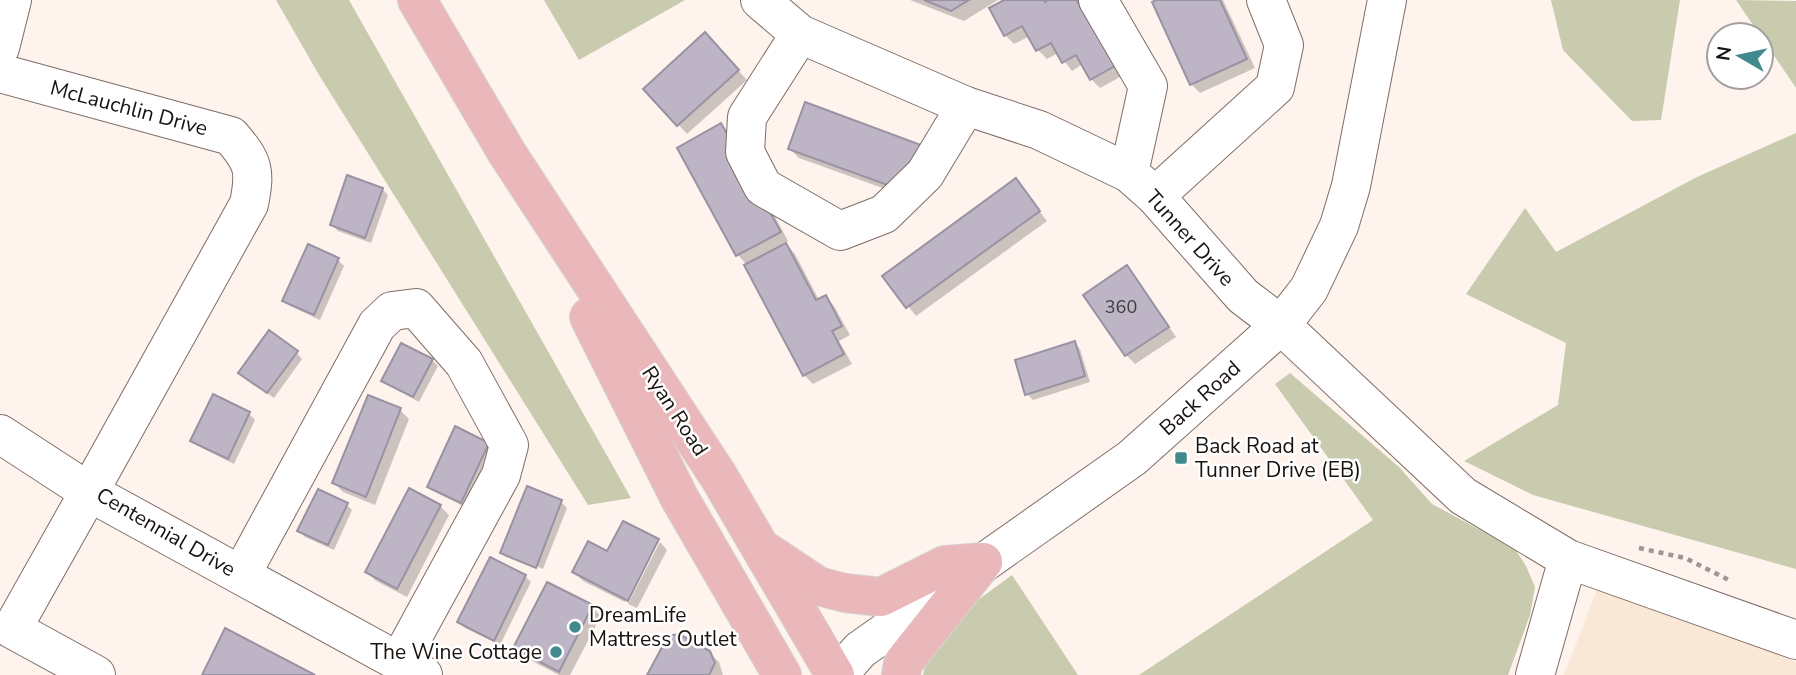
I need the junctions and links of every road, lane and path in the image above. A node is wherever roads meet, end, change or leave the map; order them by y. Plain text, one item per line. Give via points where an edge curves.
1 (12, 0) edge
2 (417, 0) edge
3 (760, 0) edge
4 (1098, 0) edge
5 (1266, 0) edge
6 (1387, 0) edge
7 (800, 34) junction
8 (0, 48) edge
9 (0, 73) edge
10 (966, 106) junction
11 (507, 153) junction
12 (248, 157) joint
13 (1142, 185) junction
14 (1281, 326) junction
15 (0, 434) edge
16 (89, 492) junction
17 (760, 547) junction
18 (1568, 559) junction
19 (983, 562) junction
20 (241, 575) junction
21 (1796, 639) edge
22 (411, 668) edge
23 (96, 675) edge
24 (782, 675) edge
25 (836, 675) edge
26 (901, 675) edge
27 (1535, 675) edge

1 - 8 street
2 - 11 main road, Ryan Road
3 - 7 street, Tunner Drive
4 - 13 street via 1149,86
5 - 13 street via 1284,45 1275,88
6 - 14 street, Back Road via 1339,226 1309,289
7 - 10 street, Tunner Drive
7 - 10 street via 747,117 745,152 763,187 840,231 884,214 925,174
9 - 12 street, McLauchlin Drive via 231,136
10 - 13 street, Tunner Drive via 1039,131
11 - 17 main road, Ryan Road
11 - 24 main road, Ryan Road via 680,499
12 - 16 street, Centennial Drive via 254,180 249,204
13 - 14 street, Tunner Drive via 1242,296
14 - 18 street, Tunner Drive via 1463,496
14 - 19 street, Back Road via 1132,458
15 - 16 street
16 - 20 street, Centennial Drive
16 - 23 street via 12,629
17 - 19 main road via 818,586 881,597 944,565
17 - 25 main road, Ryan Road
18 - 21 street, Tunner Drive
18 - 27 street
19 - 25 street, Back Road via 860,650
19 - 26 main road via 903,663
20 - 22 street, Centennial Drive
20 - 22 street via 377,326 393,311 416,308 464,363 509,445 501,475

